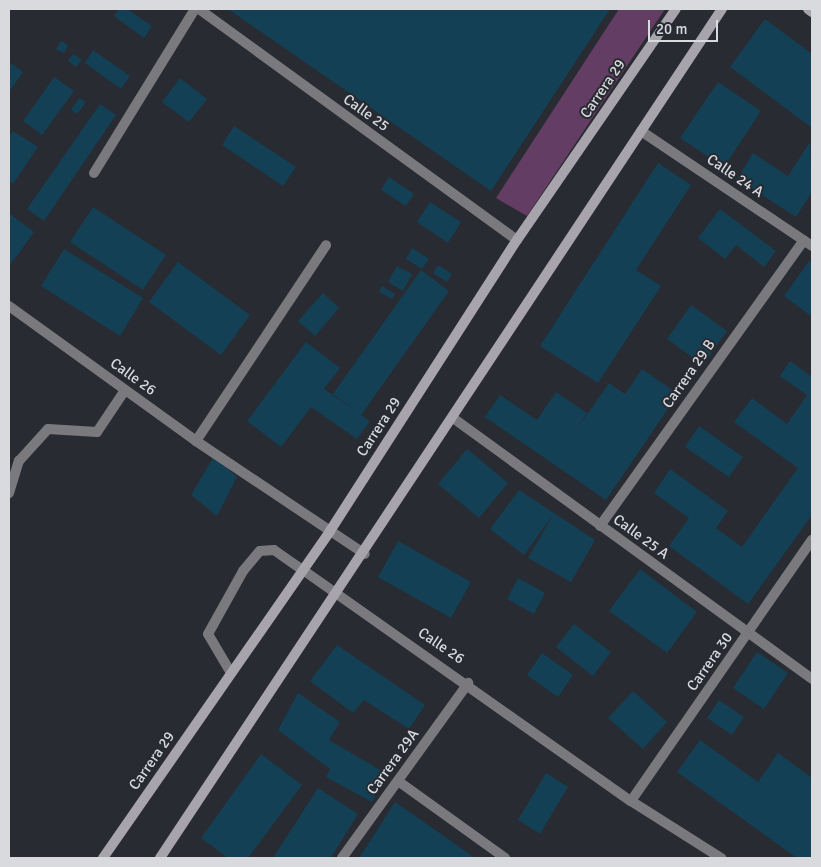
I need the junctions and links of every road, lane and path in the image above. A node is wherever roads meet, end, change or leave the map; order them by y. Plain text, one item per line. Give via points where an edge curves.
1 (197, 9) edge
2 (676, 9) edge
3 (722, 9) edge
4 (808, 9) edge
5 (812, 12) edge
6 (641, 130) junction
7 (94, 173) dead end
8 (518, 240) junction
9 (808, 243) edge
10 (326, 245) dead end
11 (9, 306) edge
12 (125, 390) junction
13 (452, 418) junction
14 (196, 441) junction
15 (9, 493) edge
16 (600, 526) junction
17 (330, 531) junction
18 (812, 540) edge
19 (365, 554) junction
20 (303, 570) junction
21 (339, 594) junction
22 (748, 634) junction
23 (231, 673) junction
24 (812, 680) edge
25 (468, 683) junction
26 (398, 781) junction
27 (631, 801) junction
28 (103, 858) edge
29 (160, 858) edge
30 (342, 858) edge
31 (505, 858) edge
32 (721, 858) edge

1 - 7 street
1 - 8 street, Calle 25
2 - 8 main road, Carrera 29
3 - 6 main road
4 - 5 main road
6 - 9 street, Calle 24 A
6 - 13 main road
8 - 17 main road, Carrera 29
9 - 16 street, Carrera 29 B
10 - 14 street
11 - 12 street, Calle 26
12 - 14 street, Calle 26
12 - 15 street via 97,432 48,429 19,461
13 - 16 street, Calle 25 A
13 - 19 main road
14 - 17 street, Calle 26
16 - 22 street, Calle 25 A
17 - 19 street, Calle 26
17 - 20 main road, Carrera 29
18 - 22 street, Carrera 30
19 - 21 main road
20 - 21 street, Calle 26
20 - 23 main road, Carrera 29
20 - 23 street, Calle 26 via 274,550 260,551 243,571 208,634
21 - 25 street, Calle 26
21 - 29 main road
22 - 24 street, Calle 25 A
22 - 27 street, Carrera 30
23 - 28 main road, Carrera 29
25 - 26 street, Carrera 29A
25 - 27 street, Calle 26
26 - 30 street, Carrera 29A
26 - 31 street
27 - 32 street, Calle 26

